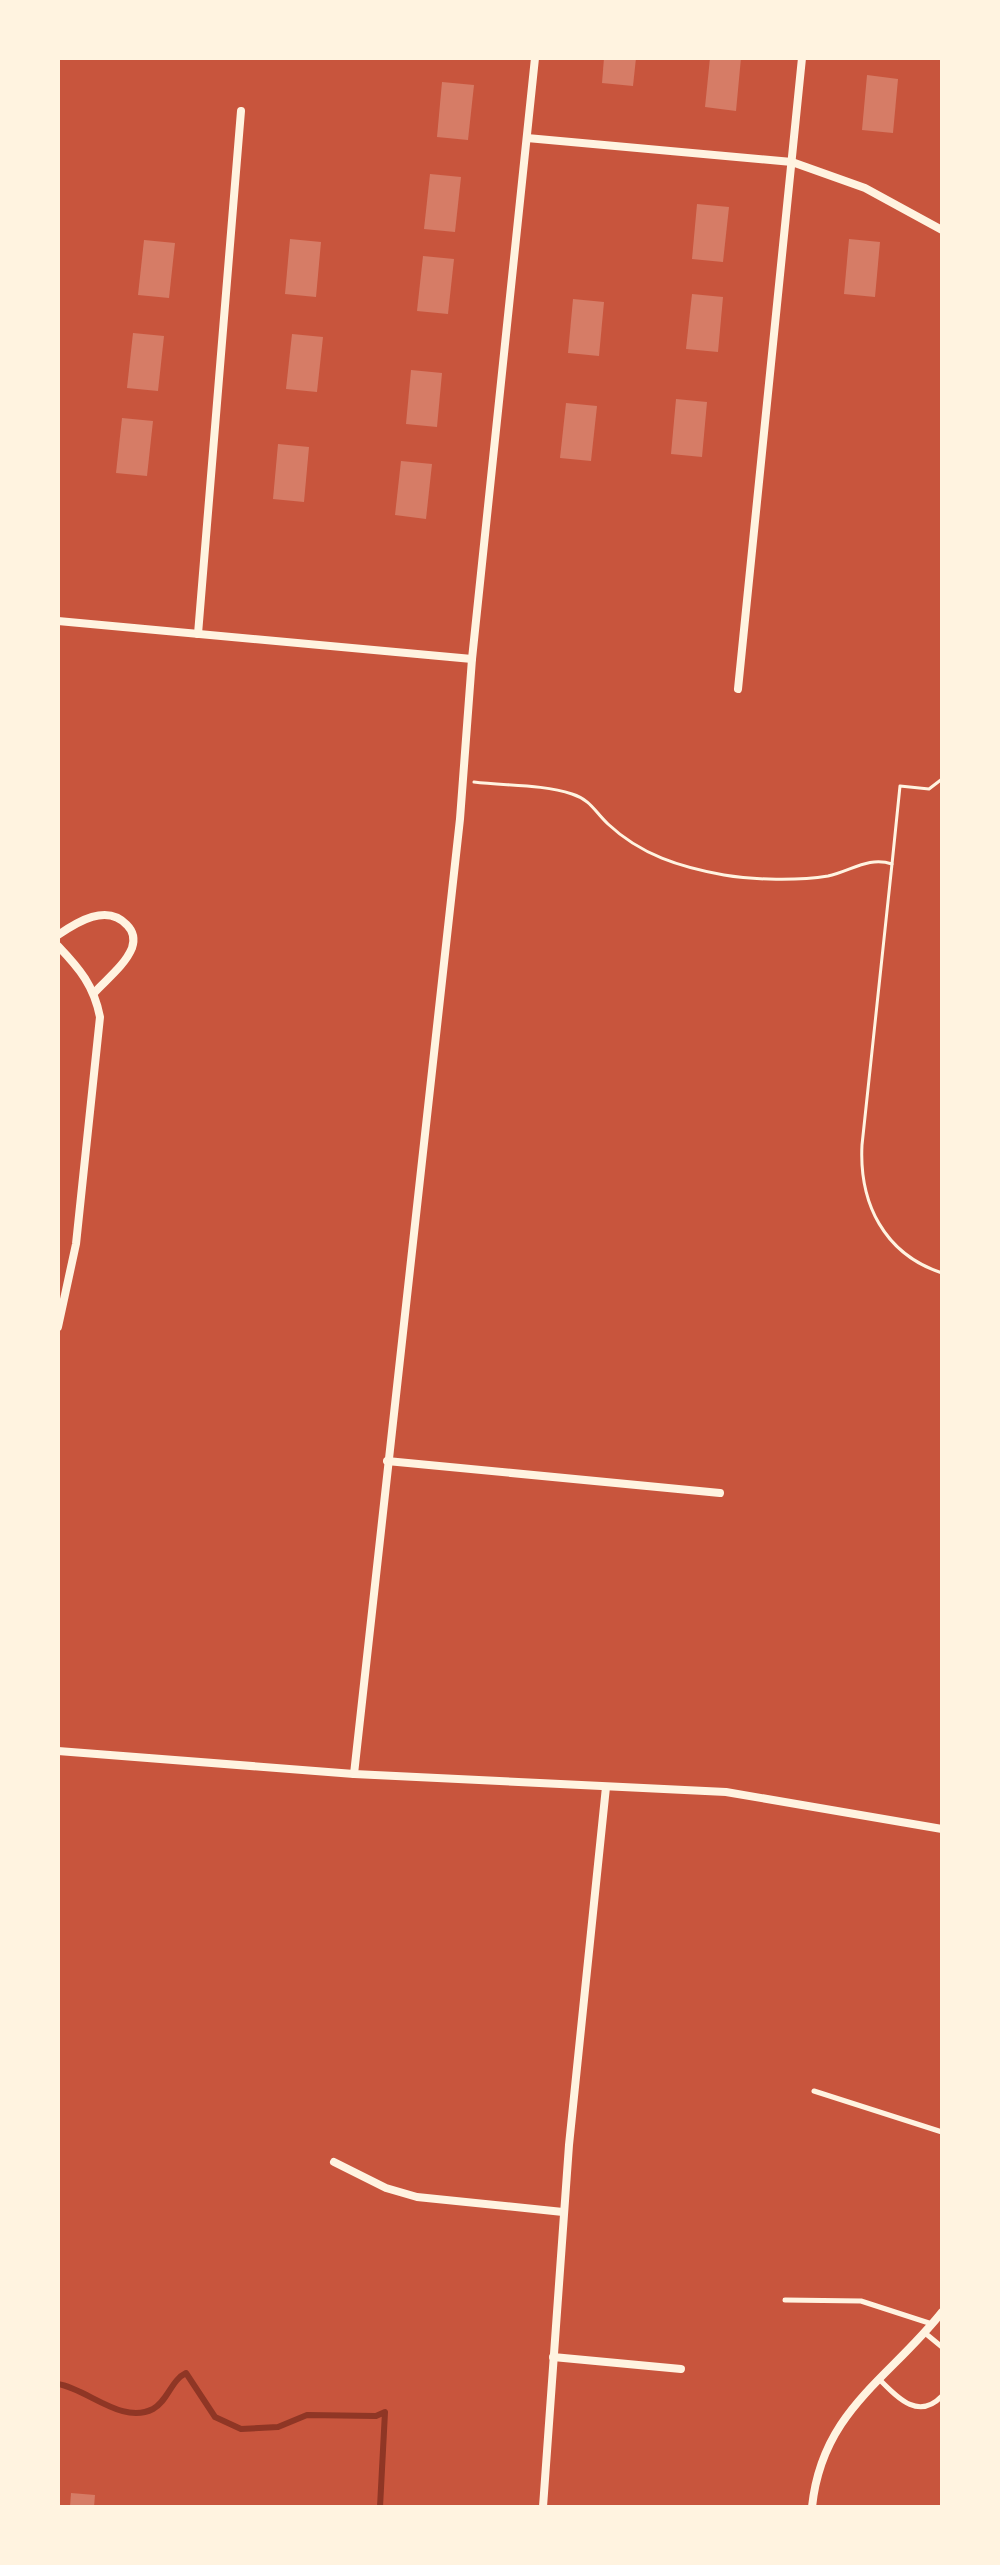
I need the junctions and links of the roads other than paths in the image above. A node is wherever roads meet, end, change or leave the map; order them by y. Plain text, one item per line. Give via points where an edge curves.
1 (535, 58) edge
2 (802, 58) edge
3 (241, 111) dead end
4 (527, 138) junction
5 (792, 162) junction
6 (942, 230) edge
7 (58, 621) edge
8 (198, 634) junction
9 (472, 659) junction
10 (738, 689) dead end
11 (58, 935) edge
12 (58, 946) edge
13 (95, 992) junction
14 (58, 1327) edge
15 (387, 1461) junction
16 (720, 1493) dead end
17 (58, 1751) edge
18 (354, 1774) junction
19 (606, 1787) junction
20 (942, 1829) edge
21 (814, 2091) dead end
22 (942, 2132) edge
23 (334, 2162) dead end
24 (563, 2212) junction
25 (785, 2300) dead end
26 (942, 2312) edge
27 (932, 2324) junction
28 (925, 2333) junction
29 (942, 2347) edge
30 (553, 2357) junction
31 (681, 2369) dead end
32 (879, 2379) junction
33 (942, 2396) edge
34 (543, 2507) edge
35 (812, 2507) edge

1 - 4 street
2 - 5 street
3 - 8 street
4 - 5 street
4 - 9 street
5 - 6 street via 865,188
5 - 10 street
7 - 8 street
8 - 9 street
9 - 15 street
11 - 13 street via 102,915 128,925 134,936 131,949
12 - 13 street
13 - 14 street via 100,1017 76,1244
15 - 16 street
15 - 18 street
17 - 18 street
18 - 19 street
19 - 20 street via 726,1792
19 - 24 street
21 - 22 lane
23 - 24 street via 417,2197
24 - 30 street
25 - 27 lane via 861,2301
26 - 27 street
27 - 28 street
28 - 29 lane
28 - 32 street
30 - 31 street
30 - 34 street
32 - 33 lane via 914,2407
32 - 35 street via 845,2415 826,2448

